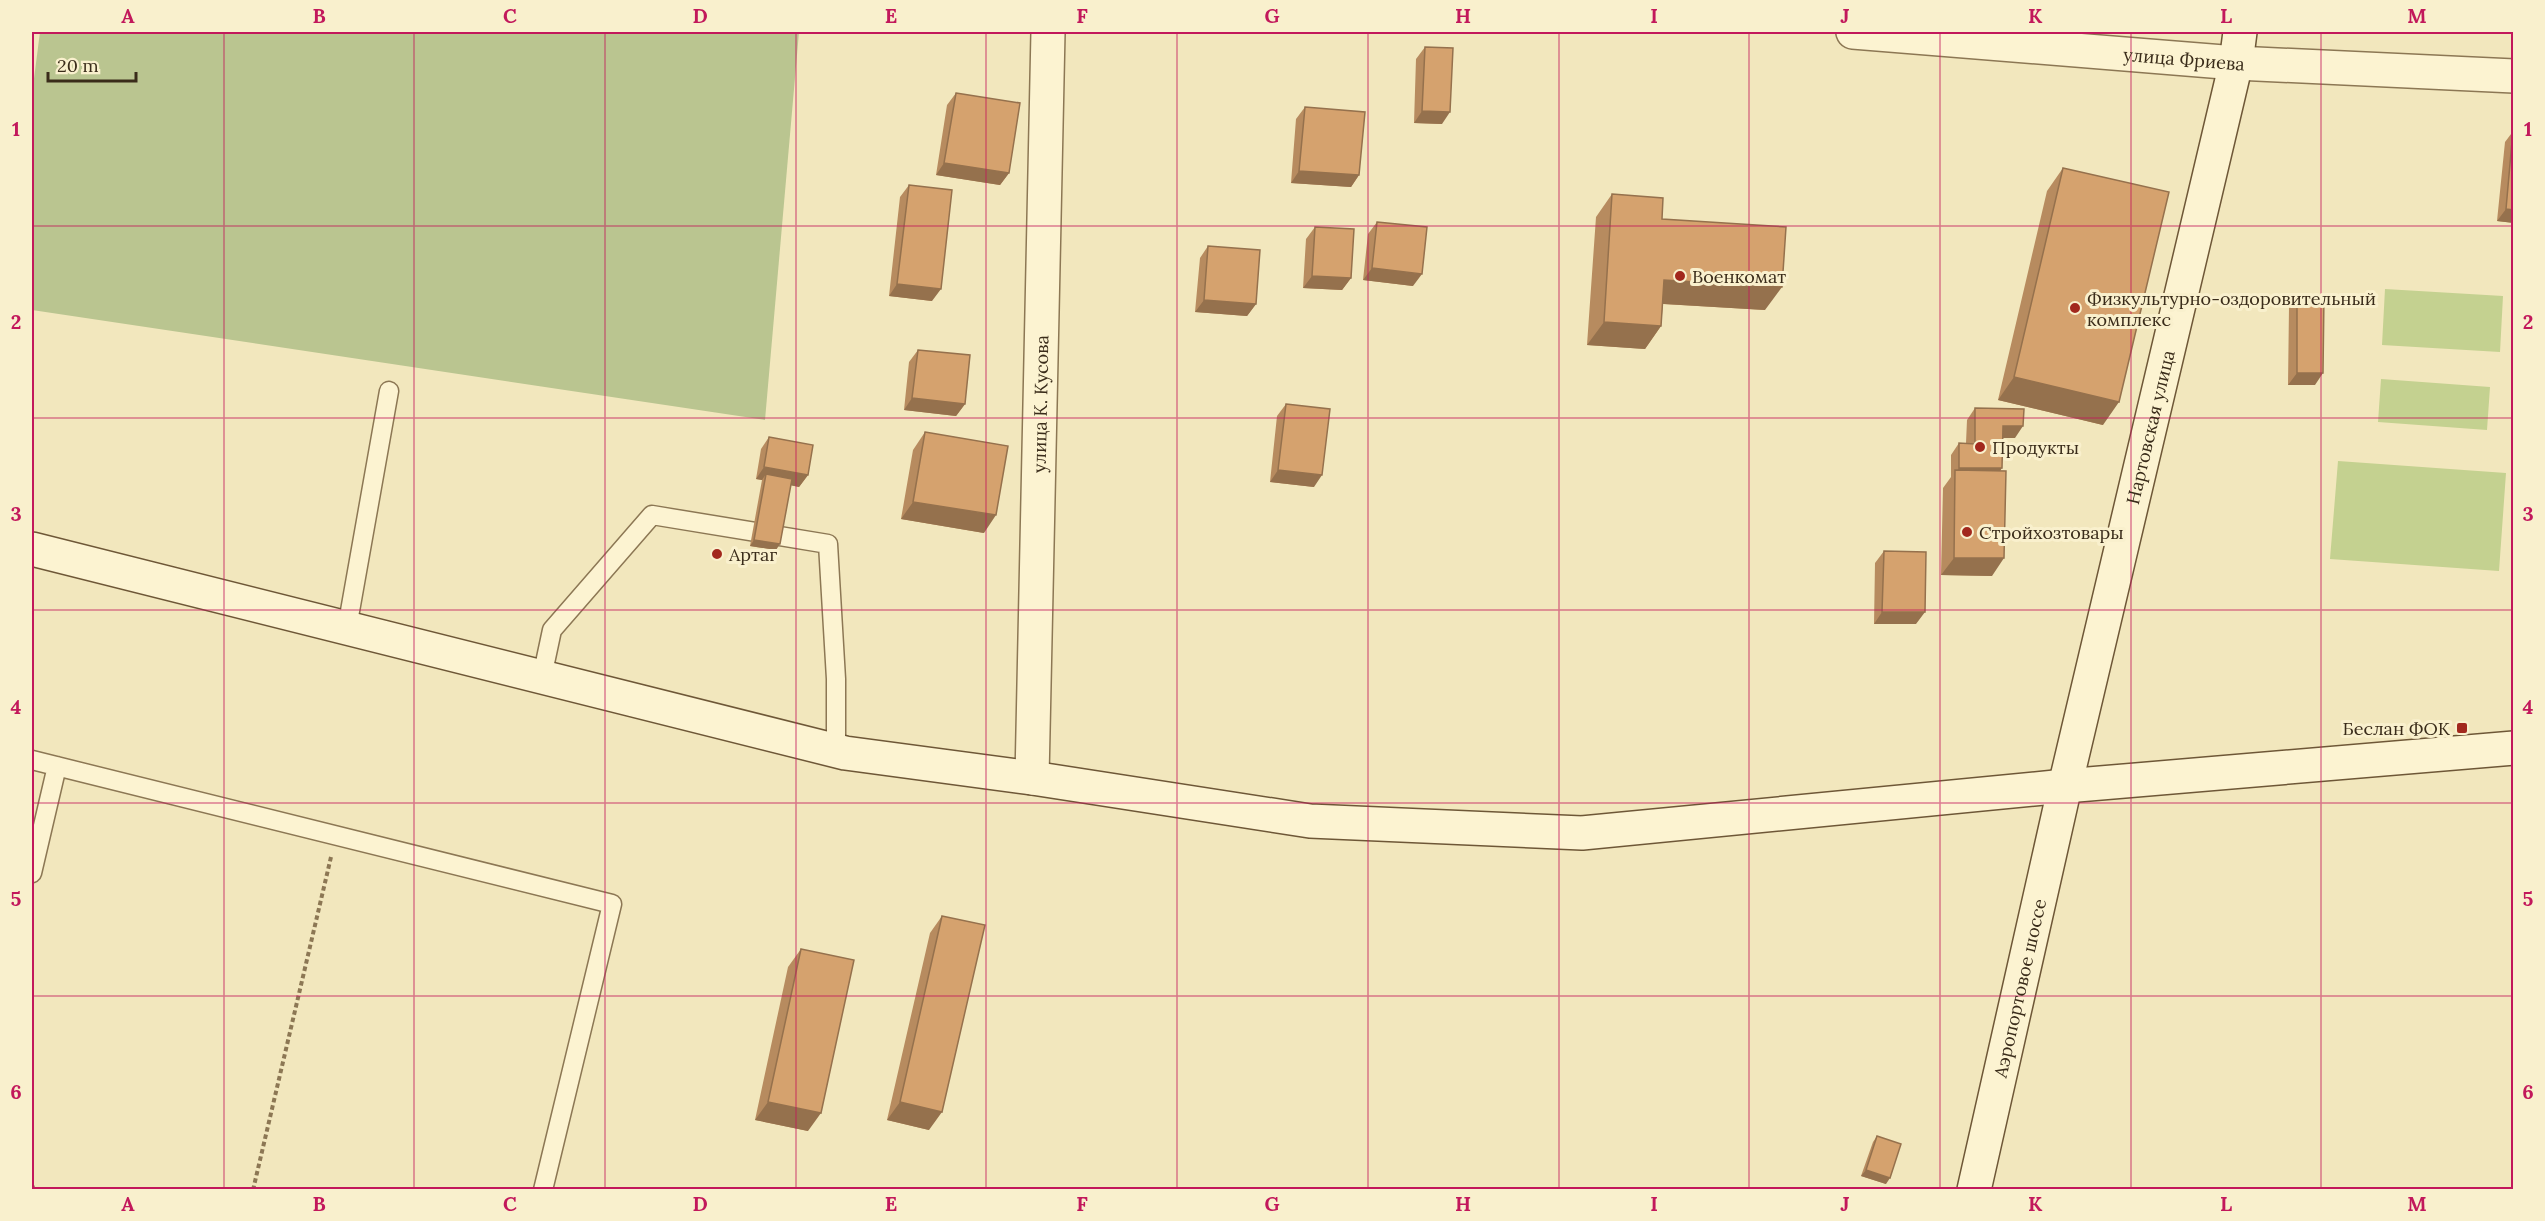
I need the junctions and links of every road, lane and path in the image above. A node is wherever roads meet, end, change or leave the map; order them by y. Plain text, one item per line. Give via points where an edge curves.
1 (1048, 32) edge
2 (1853, 32) edge
3 (2238, 47) edge
4 (2514, 76) edge
5 (389, 392) dead end
6 (32, 549) edge
7 (347, 628) junction
8 (542, 677) junction
9 (2514, 748) edge
10 (836, 750) junction
11 (32, 760) edge
12 (57, 766) junction
13 (1032, 777) junction
14 (2064, 786) junction
15 (336, 836) junction
16 (32, 873) edge
17 (32, 1185) edge
18 (34, 1190) edge
19 (253, 1190) edge
20 (543, 1190) edge
21 (1974, 1190) edge

1 - 13 main road, улица К. Кусова
2 - 3 main road, улица Фриева
3 - 4 main road, улица Фриева
3 - 14 main road, Нартовская улица
5 - 7 lane
6 - 7 main road
7 - 8 main road
8 - 10 main road
8 - 10 lane via 552,630 652,515 828,544
9 - 14 main road
10 - 13 main road
11 - 12 lane
12 - 15 lane
12 - 16 lane
13 - 14 main road via 1310,821 1582,833
14 - 21 main road, Аэропортовое шоссе
15 - 19 path
15 - 20 lane via 612,904
17 - 18 path

